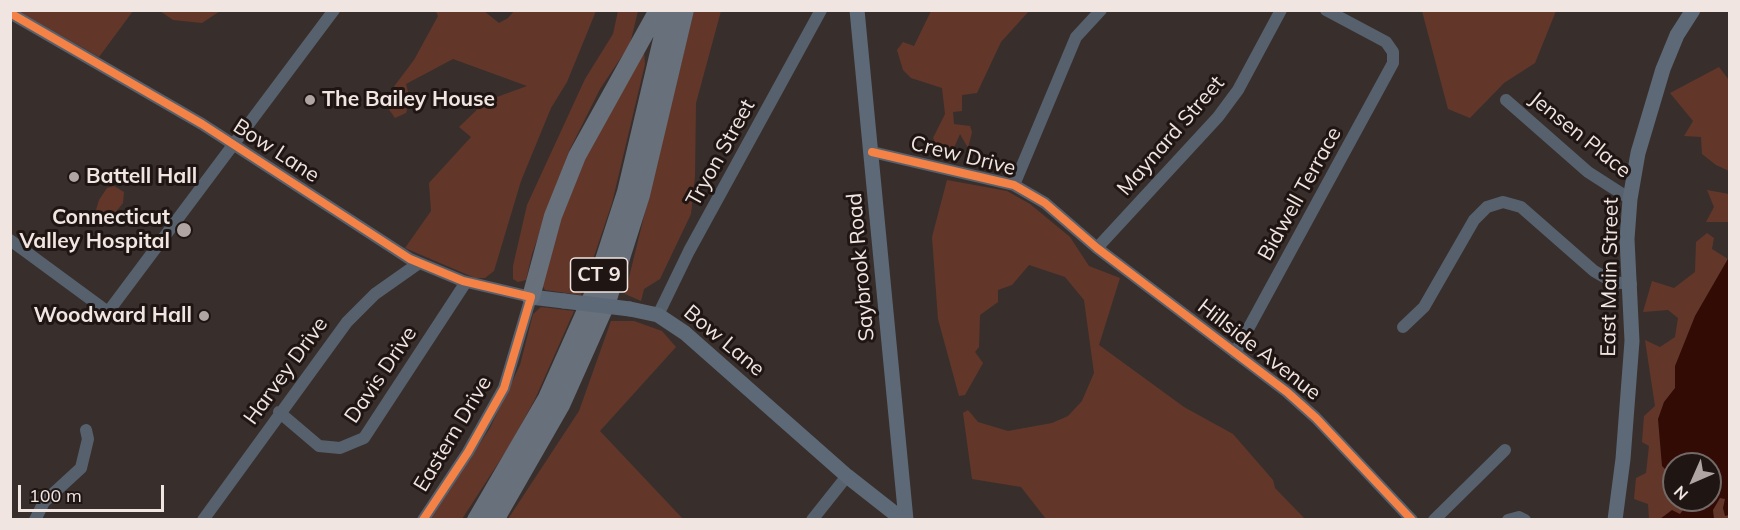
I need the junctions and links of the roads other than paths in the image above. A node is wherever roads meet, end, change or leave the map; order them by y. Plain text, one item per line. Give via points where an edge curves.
1 (334, 10) edge
2 (658, 10) edge
3 (669, 10) edge
4 (685, 10) edge
5 (821, 10) edge
6 (857, 10) edge
7 (1101, 10) edge
8 (1281, 10) edge
9 (1326, 10) edge
10 (1693, 10) edge
11 (10, 13) edge
12 (1506, 100) dead end
13 (233, 144) junction
14 (872, 152) junction
15 (1014, 185) junction
16 (1630, 199) junction
17 (10, 240) edge
18 (1097, 248) junction
19 (419, 263) junction
20 (466, 282) junction
21 (1631, 284) junction
22 (531, 297) junction
23 (658, 315) junction
24 (1403, 327) dead end
25 (1235, 353) junction
26 (279, 412) junction
27 (86, 430) dead end
28 (1505, 450) dead end
29 (847, 476) junction
30 (35, 519) edge
31 (202, 519) edge
32 (423, 519) edge
33 (476, 519) edge
34 (495, 519) edge
35 (812, 519) edge
36 (905, 519) edge
37 (1412, 519) edge
38 (1434, 519) edge
39 (1508, 519) edge
40 (1525, 519) edge
41 (1615, 519) edge

1 - 13 street
2 - 22 highway via 572,165 546,238
3 - 33 highway, CT 9 via 626,192 592,297 547,398
4 - 34 highway, CT 9 via 641,195 607,302 561,405
5 - 23 street, Tryon Street
6 - 14 main road, Saybrook Road
7 - 15 street via 1076,37
8 - 18 street, Maynard Street via 1238,90 1218,117
9 - 25 street, Bidwell Terrace via 1386,42 1394,52 1389,72
10 - 16 main road, East Main Street via 1663,69 1638,153
11 - 13 street, Bow Lane
12 - 16 street, Jensen Place via 1588,172
13 - 17 street via 108,312
13 - 19 street, Bow Lane
14 - 15 street, Crew Drive
14 - 36 main road, Saybrook Road
15 - 18 street, Crew Drive via 1045,202
16 - 21 main road, East Main Street
18 - 25 street, Hillside Avenue
19 - 20 street, Bow Lane
19 - 26 street, Harvey Drive via 375,294 347,322
20 - 22 street, Bow Lane
20 - 26 street, Davis Drive via 364,438 340,448 319,446
21 - 24 street via 1613,282 1594,271 1521,207 1503,202 1487,207 1474,220 1424,307
21 - 41 main road, East Main Street via 1629,396
22 - 23 main road, Bow Lane, bridge
22 - 32 street, Eastern Drive via 504,388 468,452
23 - 29 main road, Bow Lane via 685,333
25 - 37 street, Hillside Avenue via 1316,418
26 - 31 street, Harvey Drive
27 - 30 street via 88,439 81,468 45,502
28 - 38 street
29 - 35 street
29 - 36 main road, Bow Lane
39 - 40 street

